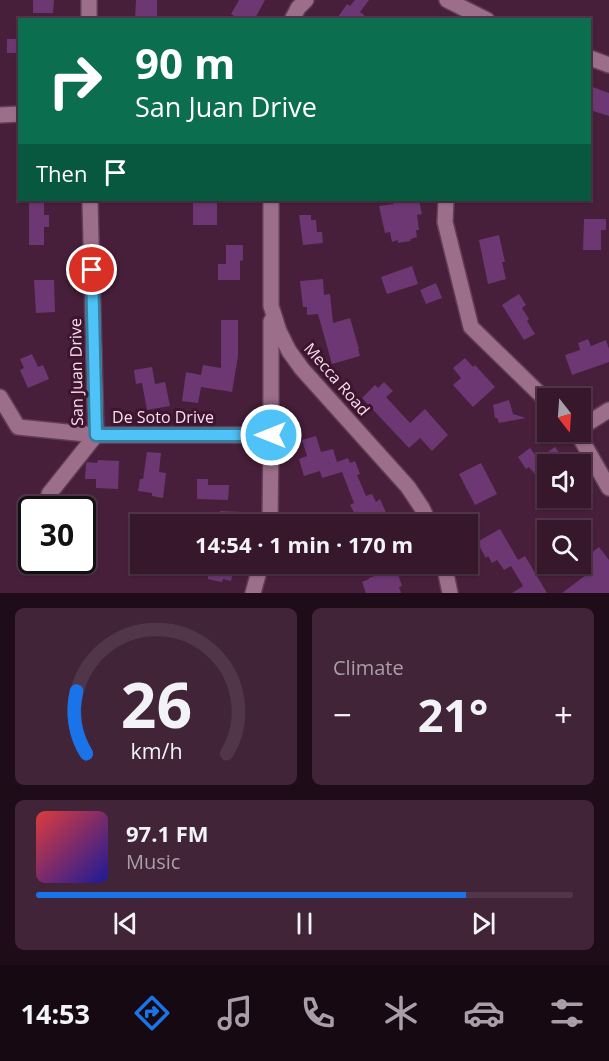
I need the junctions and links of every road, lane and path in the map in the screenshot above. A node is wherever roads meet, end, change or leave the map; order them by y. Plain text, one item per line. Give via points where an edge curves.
1 (89, 0) edge
2 (306, 0) edge
3 (447, 0) edge
4 (89, 18) edge
5 (293, 18) edge
6 (483, 18) edge
7 (591, 58) edge
8 (609, 66) edge
9 (18, 114) edge
10 (0, 116) edge
11 (90, 201) edge
12 (271, 201) edge
13 (446, 201) edge
14 (271, 306) junction
15 (537, 391) edge
16 (0, 397) edge
17 (609, 410) edge
18 (591, 421) edge
19 (96, 435) junction
20 (271, 435) junction
21 (583, 442) edge
22 (609, 488) edge
23 (49, 494) dead end
24 (270, 514) edge
25 (425, 514) edge
26 (258, 574) edge
27 (446, 574) edge
28 (253, 593) edge
29 (450, 593) edge

1 - 4 street
2 - 5 street
3 - 6 street
7 - 8 street
9 - 10 street
11 - 19 street, San Juan Drive
12 - 14 street, Mecca Road
13 - 15 street via 445,222 471,327
14 - 20 street
14 - 25 street, Mecca Road via 279,332 302,369 408,487
16 - 19 street, De Soto Drive via 18,427
17 - 18 street
19 - 20 street, De Soto Drive
19 - 23 street
20 - 24 street
21 - 22 street
26 - 28 street
27 - 29 street

